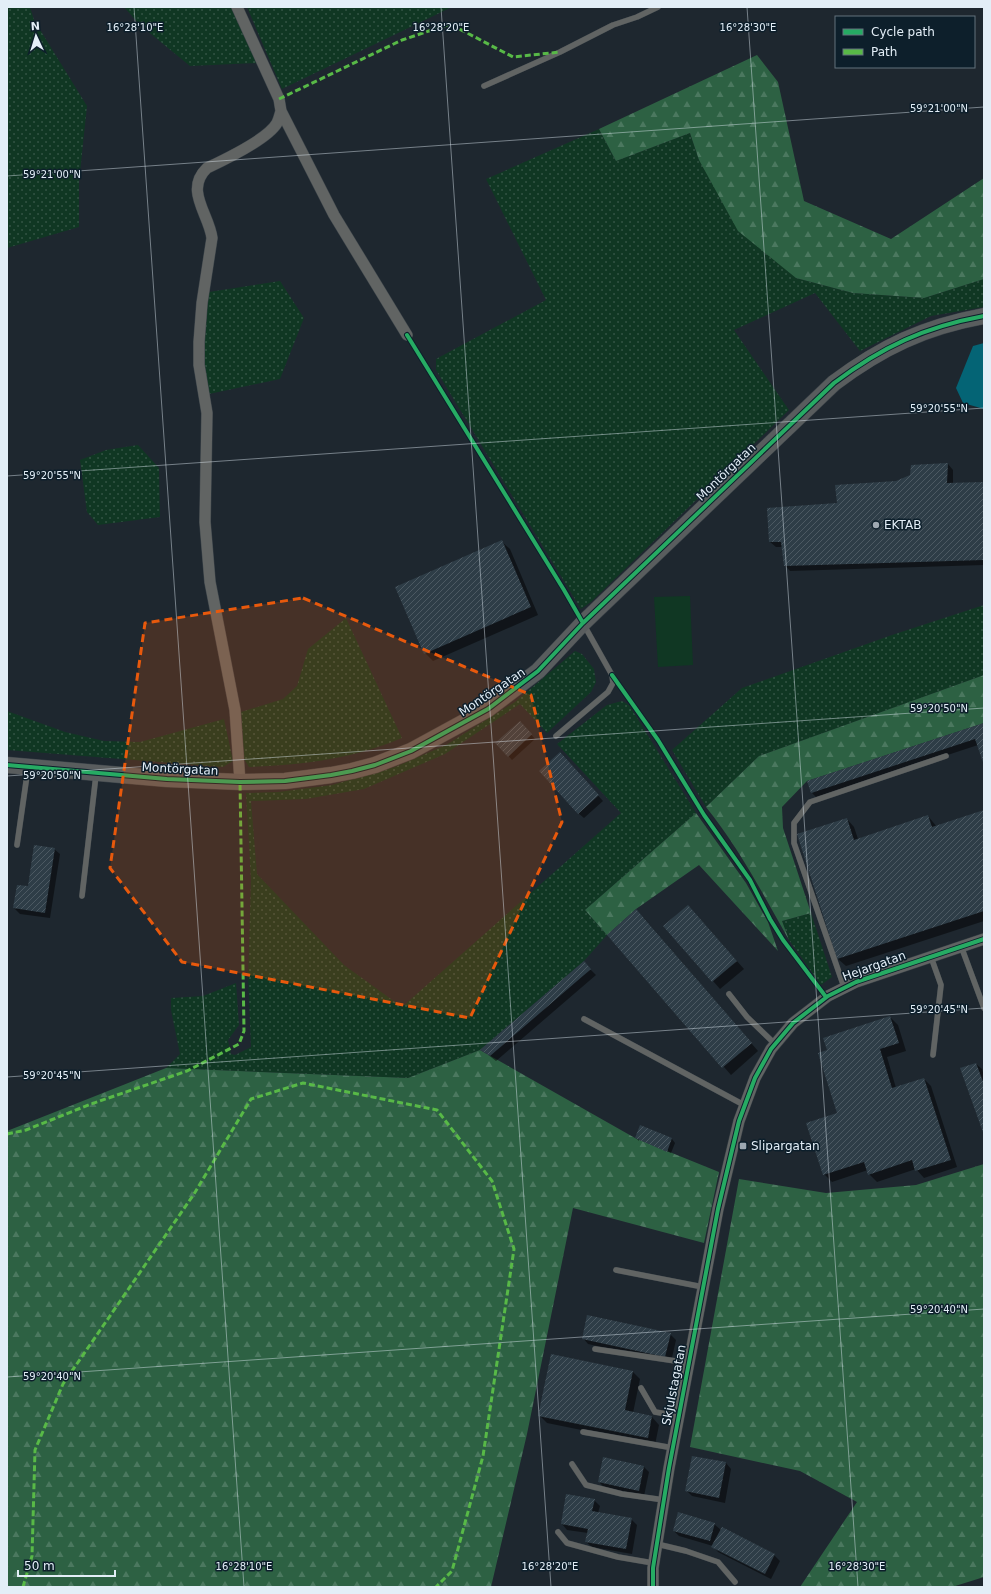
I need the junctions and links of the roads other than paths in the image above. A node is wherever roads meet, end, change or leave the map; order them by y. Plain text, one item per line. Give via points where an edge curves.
1 (237, 7) edge
2 (658, 7) edge
3 (484, 86) dead end
4 (281, 110) junction
5 (984, 316) edge
6 (407, 335) dead end
7 (583, 624) junction
8 (556, 736) dead end
9 (946, 756) dead end
10 (7, 765) edge
11 (28, 768) junction
12 (97, 773) junction
13 (240, 782) junction
14 (16, 845) dead end
15 (82, 896) dead end
16 (984, 939) edge
17 (961, 946) junction
18 (931, 956) junction
19 (844, 987) junction
20 (728, 994) dead end
21 (984, 1008) edge
22 (584, 1019) dead end
23 (774, 1044) junction
24 (933, 1055) dead end
25 (744, 1105) junction
26 (723, 1188) joint
27 (616, 1270) dead end
28 (703, 1287) junction
29 (596, 1350) dead end
30 (689, 1363) junction
31 (642, 1388) dead end
32 (679, 1416) junction
33 (583, 1432) dead end
34 (673, 1448) junction
35 (572, 1464) dead end
36 (664, 1500) junction
37 (558, 1532) dead end
38 (656, 1544) junction
39 (653, 1563) junction
40 (735, 1582) dead end
41 (653, 1587) edge

1 - 4 street via 279,99
2 - 3 lane
4 - 6 street via 334,215
4 - 13 street via 278,122 272,130 207,168 197,183 197,193 212,238 199,342 199,365 207,413 206,549 235,710
5 - 7 street, Montörgatan via 945,324 901,341 834,383
7 - 8 lane via 612,675 613,683 608,692
7 - 13 street, Montörgatan via 538,671 514,691 488,709 411,751 375,765 331,775 285,781
9 - 19 lane via 810,802 794,823 794,843
10 - 11 street, Montörgatan
11 - 12 street, Montörgatan
11 - 14 lane
12 - 13 street, Montörgatan
12 - 15 lane
16 - 17 street, Hejargatan
17 - 18 street, Hejargatan
17 - 21 lane
18 - 19 street, Hejargatan
18 - 24 lane via 942,985
19 - 23 street, Hejargatan via 793,1023
20 - 23 lane
22 - 25 lane
23 - 25 street, Hejargatan via 755,1078
25 - 26 street, Hejargatan
26 - 28 street, Skjulstagatan
27 - 28 lane
28 - 30 street, Skjulstagatan
29 - 30 lane
30 - 32 street, Skjulstagatan
31 - 32 lane via 655,1412
32 - 34 street, Skjulstagatan
33 - 34 lane
34 - 36 street, Skjulstagatan
35 - 36 lane via 586,1485 622,1494
36 - 38 street, Skjulstagatan
37 - 39 lane via 567,1544
38 - 39 street, Skjulstagatan
38 - 40 lane via 686,1550 718,1562
39 - 41 street, Skjulstagatan

